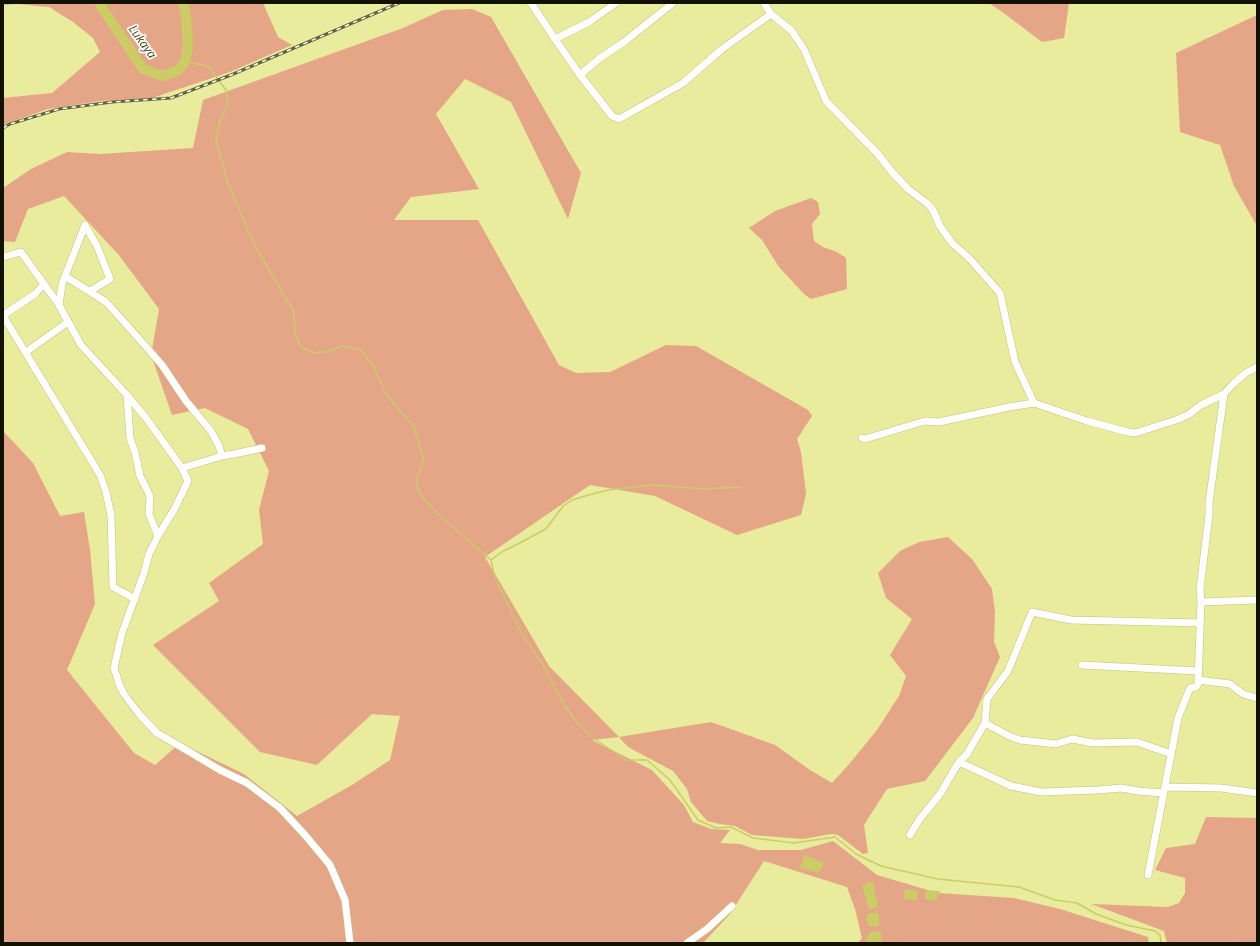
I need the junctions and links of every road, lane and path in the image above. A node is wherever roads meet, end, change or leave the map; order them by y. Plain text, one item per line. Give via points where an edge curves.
1 (531, 3) edge
2 (616, 3) edge
3 (673, 3) edge
4 (764, 3) edge
5 (771, 14) junction
6 (555, 39) junction
7 (580, 75) junction
8 (3, 257) edge
9 (65, 276) junction
10 (44, 284) junction
11 (90, 291) junction
12 (59, 305) junction
13 (68, 322) junction
14 (26, 352) junction
15 (1257, 367) edge
16 (1224, 394) junction
17 (127, 395) junction
18 (1034, 403) junction
19 (862, 438) dead end
20 (262, 448) dead end
21 (222, 456) junction
22 (182, 468) junction
23 (158, 536) junction
24 (134, 598) junction
25 (1257, 600) edge
26 (1201, 602) junction
27 (1200, 623) junction
28 (1082, 665) dead end
29 (1198, 671) junction
30 (1198, 680) junction
31 (1257, 698) edge
32 (984, 723) junction
33 (1171, 754) junction
34 (959, 762) junction
35 (1164, 790) junction
36 (1257, 793) edge
37 (910, 835) dead end
38 (1148, 874) dead end
39 (732, 906) dead end
40 (350, 943) edge
41 (687, 943) edge

1 - 6 street
2 - 6 street via 589,22
3 - 7 street
4 - 5 street
5 - 7 street via 722,49 683,83 619,119 612,116
5 - 18 street via 792,30 804,49 826,101 892,172 928,204 952,243 1000,293 1015,362
6 - 7 street
8 - 10 street via 21,252
9 - 11 street
9 - 11 street via 85,224 110,278
9 - 12 street
10 - 12 street
10 - 14 street via 4,316
11 - 21 street via 106,302 162,365 186,401 211,431
12 - 13 street
13 - 14 street
13 - 17 street via 81,345
14 - 24 street via 100,477 110,515 113,587
15 - 16 street via 1246,373
16 - 18 street via 1182,418 1135,433 1094,423
16 - 26 street via 1209,503 1200,589
17 - 22 street
17 - 23 street via 130,438 140,476 150,496 149,514
18 - 19 street via 939,422 925,421
20 - 21 street
21 - 22 street
22 - 23 street via 188,481
23 - 24 street
24 - 40 street via 114,668 124,694 157,733 247,783 280,808 330,865 345,900
25 - 26 street
26 - 27 street
27 - 29 street
27 - 32 street via 1071,620 1032,612 1008,671 987,699
28 - 29 street
29 - 30 street
30 - 31 street via 1230,684 1243,694
30 - 33 street via 1196,687 1190,688 1178,718
32 - 33 street via 1020,740 1056,744 1072,739 1093,743 1137,742
32 - 34 street via 967,754
33 - 35 street
34 - 35 street via 1011,786 1041,792 1121,788 1138,791
34 - 37 street via 940,794
35 - 36 street via 1221,788
35 - 38 street
39 - 41 street

